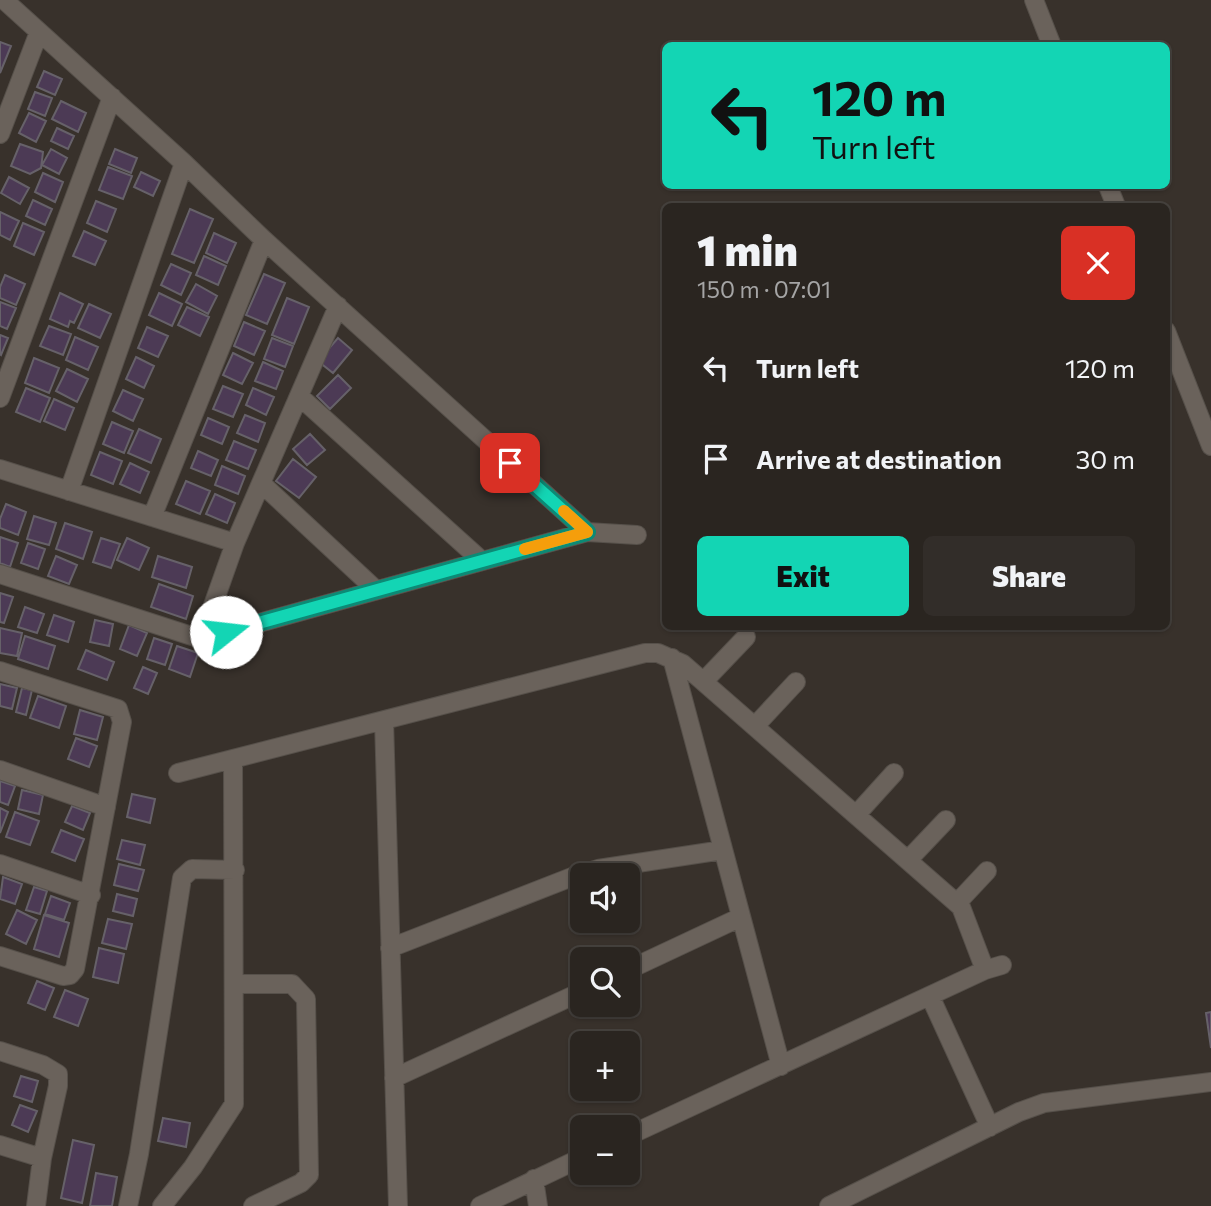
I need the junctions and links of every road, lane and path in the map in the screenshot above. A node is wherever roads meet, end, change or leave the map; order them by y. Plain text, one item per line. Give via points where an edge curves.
1 (4, 0) edge
2 (1034, 0) edge
3 (39, 32) junction
4 (1050, 42) edge
5 (112, 97) junction
6 (0, 134) edge
7 (184, 163) junction
8 (264, 240) junction
9 (338, 306) junction
10 (1170, 341) edge
11 (299, 396) junction
12 (0, 398) edge
13 (1211, 446) edge
14 (0, 469) edge
15 (261, 483) junction
16 (69, 491) junction
17 (152, 517) junction
18 (587, 532) junction
19 (637, 535) dead end
20 (235, 543) junction
21 (482, 561) junction
22 (0, 574) edge
23 (375, 589) junction
24 (746, 637) dead end
25 (201, 639) junction
26 (672, 657) junction
27 (0, 671) edge
28 (704, 681) junction
29 (796, 681) dead end
30 (384, 720) junction
31 (755, 726) junction
32 (233, 759) junction
33 (0, 770) edge
34 (177, 773) dead end
35 (894, 773) dead end
36 (106, 807) junction
37 (856, 815) junction
38 (946, 820) dead end
39 (723, 850) junction
40 (908, 860) junction
41 (0, 864) edge
42 (235, 870) junction
43 (987, 871) dead end
44 (91, 895) junction
45 (957, 903) junction
46 (741, 917) junction
47 (390, 948) junction
48 (0, 957) edge
49 (640, 964) edge
50 (234, 984) junction
51 (570, 996) edge
52 (930, 996) junction
53 (0, 1051) edge
54 (781, 1066) junction
55 (394, 1078) junction
56 (1211, 1083) edge
57 (989, 1127) junction
58 (640, 1131) edge
59 (0, 1145) edge
60 (42, 1158) junction
61 (570, 1163) edge
62 (534, 1179) junction
63 (36, 1206) edge
64 (128, 1206) edge
65 (162, 1206) edge
66 (253, 1206) edge
67 (398, 1206) edge
68 (480, 1206) edge
69 (538, 1206) edge
70 (829, 1206) edge

1 - 3 street
2 - 4 street
3 - 5 street
3 - 6 street
5 - 7 street
5 - 12 street
7 - 8 street
7 - 16 street
8 - 9 street
8 - 17 street
9 - 11 street
9 - 18 street
10 - 13 street
11 - 15 street
11 - 21 street
14 - 16 street
15 - 20 street
15 - 23 street
16 - 17 street
17 - 20 street
18 - 19 street
18 - 21 street
20 - 25 street
21 - 23 street
22 - 25 street
23 - 25 street
24 - 28 street
26 - 28 street
26 - 30 street via 645,653
26 - 39 street
27 - 36 street via 118,709 122,722
28 - 31 street
29 - 31 street
30 - 32 street
30 - 47 street
31 - 37 street
32 - 34 street
32 - 42 street
33 - 36 street
35 - 37 street
36 - 44 street
37 - 40 street
38 - 40 street
39 - 46 street
39 - 47 street via 587,872
40 - 45 street
41 - 44 street
42 - 50 street
42 - 64 street via 192,869 182,878
43 - 45 street
44 - 48 street via 70,975
45 - 52 street via 994,968
46 - 49 street
46 - 54 street
47 - 55 street
50 - 65 street via 234,1104
50 - 66 street via 292,984 306,999 309,1175
51 - 55 street
52 - 54 street
52 - 57 street
53 - 60 street via 58,1074
54 - 58 street
55 - 67 street
56 - 57 street via 1044,1103
57 - 70 street
59 - 60 street
60 - 63 street
61 - 62 street
62 - 68 street
62 - 69 street

